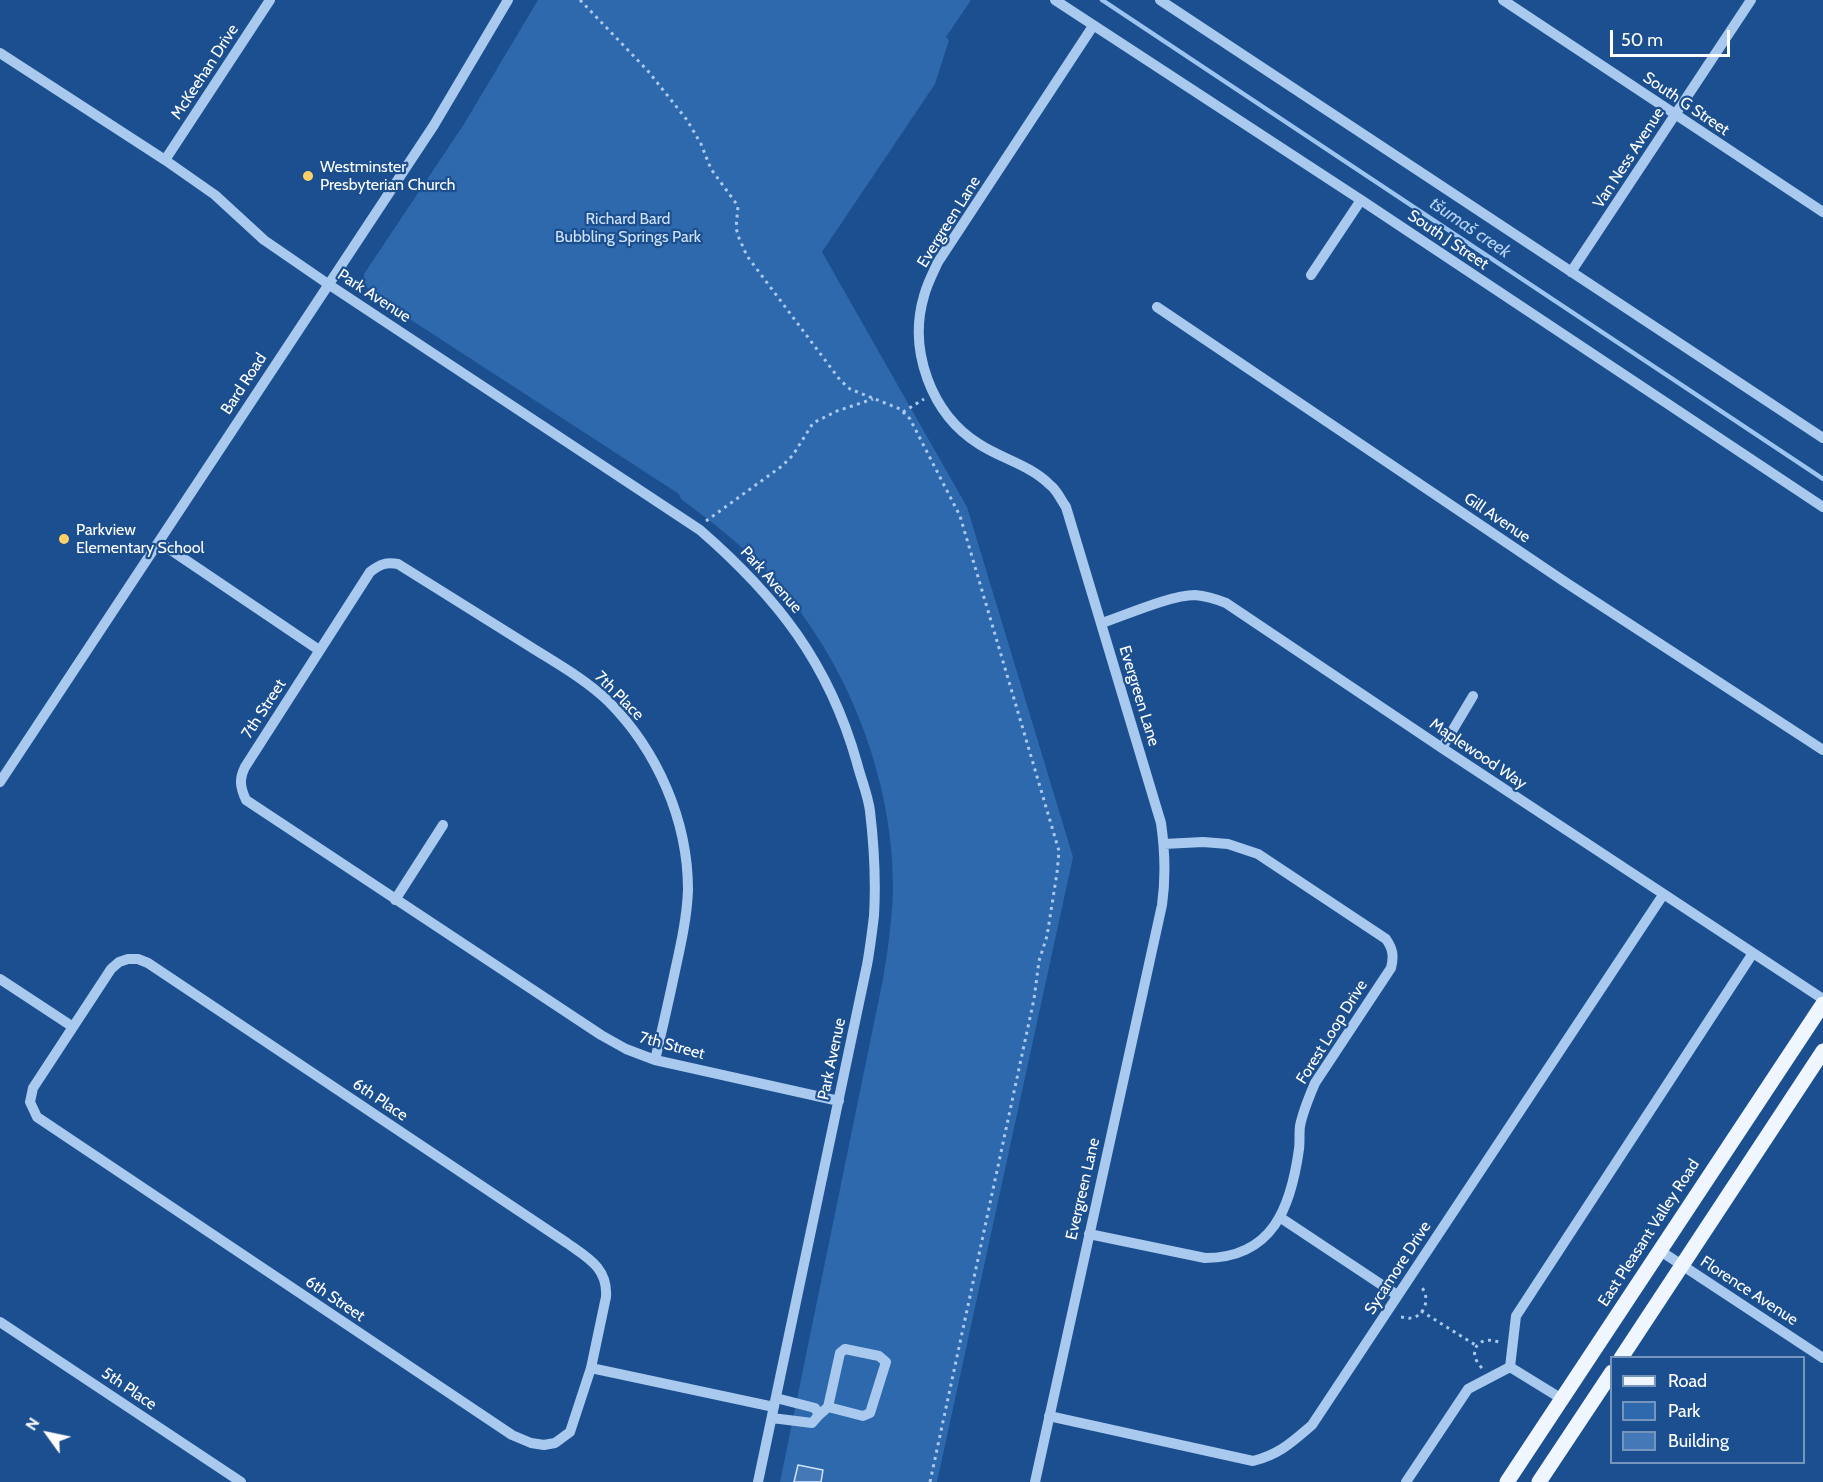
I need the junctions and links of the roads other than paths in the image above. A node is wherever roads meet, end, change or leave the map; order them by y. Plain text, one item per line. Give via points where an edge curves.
1 (270, 0) edge
2 (508, 0) edge
3 (1055, 0) edge
4 (1160, 0) edge
5 (1503, 0) edge
6 (1751, 0) edge
7 (1094, 26) junction
8 (0, 53) edge
9 (1675, 114) junction
10 (165, 160) junction
11 (1360, 200) junction
12 (1823, 212) edge
13 (1571, 272) junction
14 (1311, 275) dead end
15 (328, 284) junction
16 (1157, 307) dead end
17 (1823, 438) edge
18 (1823, 507) edge
19 (159, 542) junction
20 (1102, 623) junction
21 (320, 650) junction
22 (1473, 696) dead end
23 (1442, 748) junction
24 (1823, 750) edge
25 (0, 782) edge
26 (443, 825) dead end
27 (1164, 844) junction
28 (1663, 894) junction
29 (396, 900) junction
30 (1753, 953) junction
31 (0, 979) edge
32 (1823, 1002) edge
33 (73, 1027) junction
34 (1823, 1051) edge
35 (656, 1060) junction
36 (839, 1101) junction
37 (1281, 1218) junction
38 (1089, 1233) junction
39 (1659, 1250) junction
40 (1682, 1265) junction
41 (1397, 1295) junction
42 (0, 1322) edge
43 (1622, 1356) edge
44 (1823, 1358) edge
45 (1510, 1367) junction
46 (591, 1368) junction
47 (1610, 1374) edge
48 (1562, 1399) junction
49 (828, 1407) junction
50 (774, 1408) junction
51 (819, 1415) junction
52 (1049, 1416) junction
53 (241, 1482) edge
54 (758, 1482) edge
55 (1035, 1482) edge
56 (1407, 1482) edge
57 (1507, 1482) edge
58 (1539, 1482) edge

1 - 10 street, McKeehan Drive
2 - 15 street, Bard Road via 434,125
3 - 7 street, South J Street
4 - 13 street
5 - 9 street, South G Street
6 - 9 street, Van Ness Avenue
7 - 11 street, South J Street
7 - 20 street, Evergreen Lane via 938,262 924,295 919,326 921,357 933,393 949,417 981,446 1031,470 1052,485 1066,507
8 - 10 street, Park Avenue
9 - 12 street, South G Street
9 - 13 street, Van Ness Avenue
10 - 15 street, Park Avenue via 214,195 264,240
11 - 14 street
11 - 18 street, South J Street
13 - 17 street
15 - 19 street, Bard Road
15 - 36 street, Park Avenue via 700,530 768,596 796,631 825,680 849,735 870,809 874,914
16 - 24 street, Gill Avenue via 1565,582
19 - 21 street
19 - 25 street, Bard Road
20 - 23 street, Maplewood Way via 1180,596 1196,595 1226,603
20 - 27 street, Evergreen Lane
21 - 29 street, 7th Street via 245,766 240,777 241,789 246,800
21 - 35 street, 7th Place via 370,572 388,562 398,564 578,677 626,721 670,795 685,851 688,890 683,934
22 - 23 street
23 - 28 street, Maplewood Way
26 - 29 street
27 - 37 street, Forest Loop Drive via 1228,844 1258,854 1386,939 1392,948 1391,968 1307,1101 1293,1179
27 - 38 street, Evergreen Lane via 1166,879 1162,905
28 - 30 street, Maplewood Way
28 - 41 street, Sycamore Drive
29 - 35 street, 7th Street via 601,1035
30 - 32 street, Maplewood Way
30 - 45 street via 1516,1316
31 - 33 street
32 - 39 main road, East Pleasant Valley Road
33 - 46 street, 6th Place via 119,962 138,959 148,963 596,1265 607,1287
33 - 46 street, 6th Street via 33,1088 30,1102 37,1117 512,1435 544,1445 555,1443 570,1432
34 - 40 main road
35 - 36 street, 7th Street
36 - 50 street, Park Avenue
37 - 38 street, Forest Loop Drive via 1254,1245 1219,1258 1192,1256
37 - 41 street
38 - 52 street, Evergreen Lane
39 - 40 street, Florence Avenue
39 - 48 main road, East Pleasant Valley Road
40 - 43 main road
40 - 44 street, Florence Avenue
41 - 52 street, Sycamore Drive via 1312,1425 1269,1457 1253,1461
42 - 53 street, 5th Place
45 - 48 street
45 - 56 street via 1468,1389
46 - 50 street
47 - 58 main road
48 - 57 main road, East Pleasant Valley Road
49 - 49 street via 840,1353 845,1349 879,1356 885,1362 870,1413 863,1416
49 - 51 street
50 - 51 street via 815,1408
50 - 51 street via 812,1423
50 - 54 street, Park Avenue
52 - 55 street, Evergreen Lane

